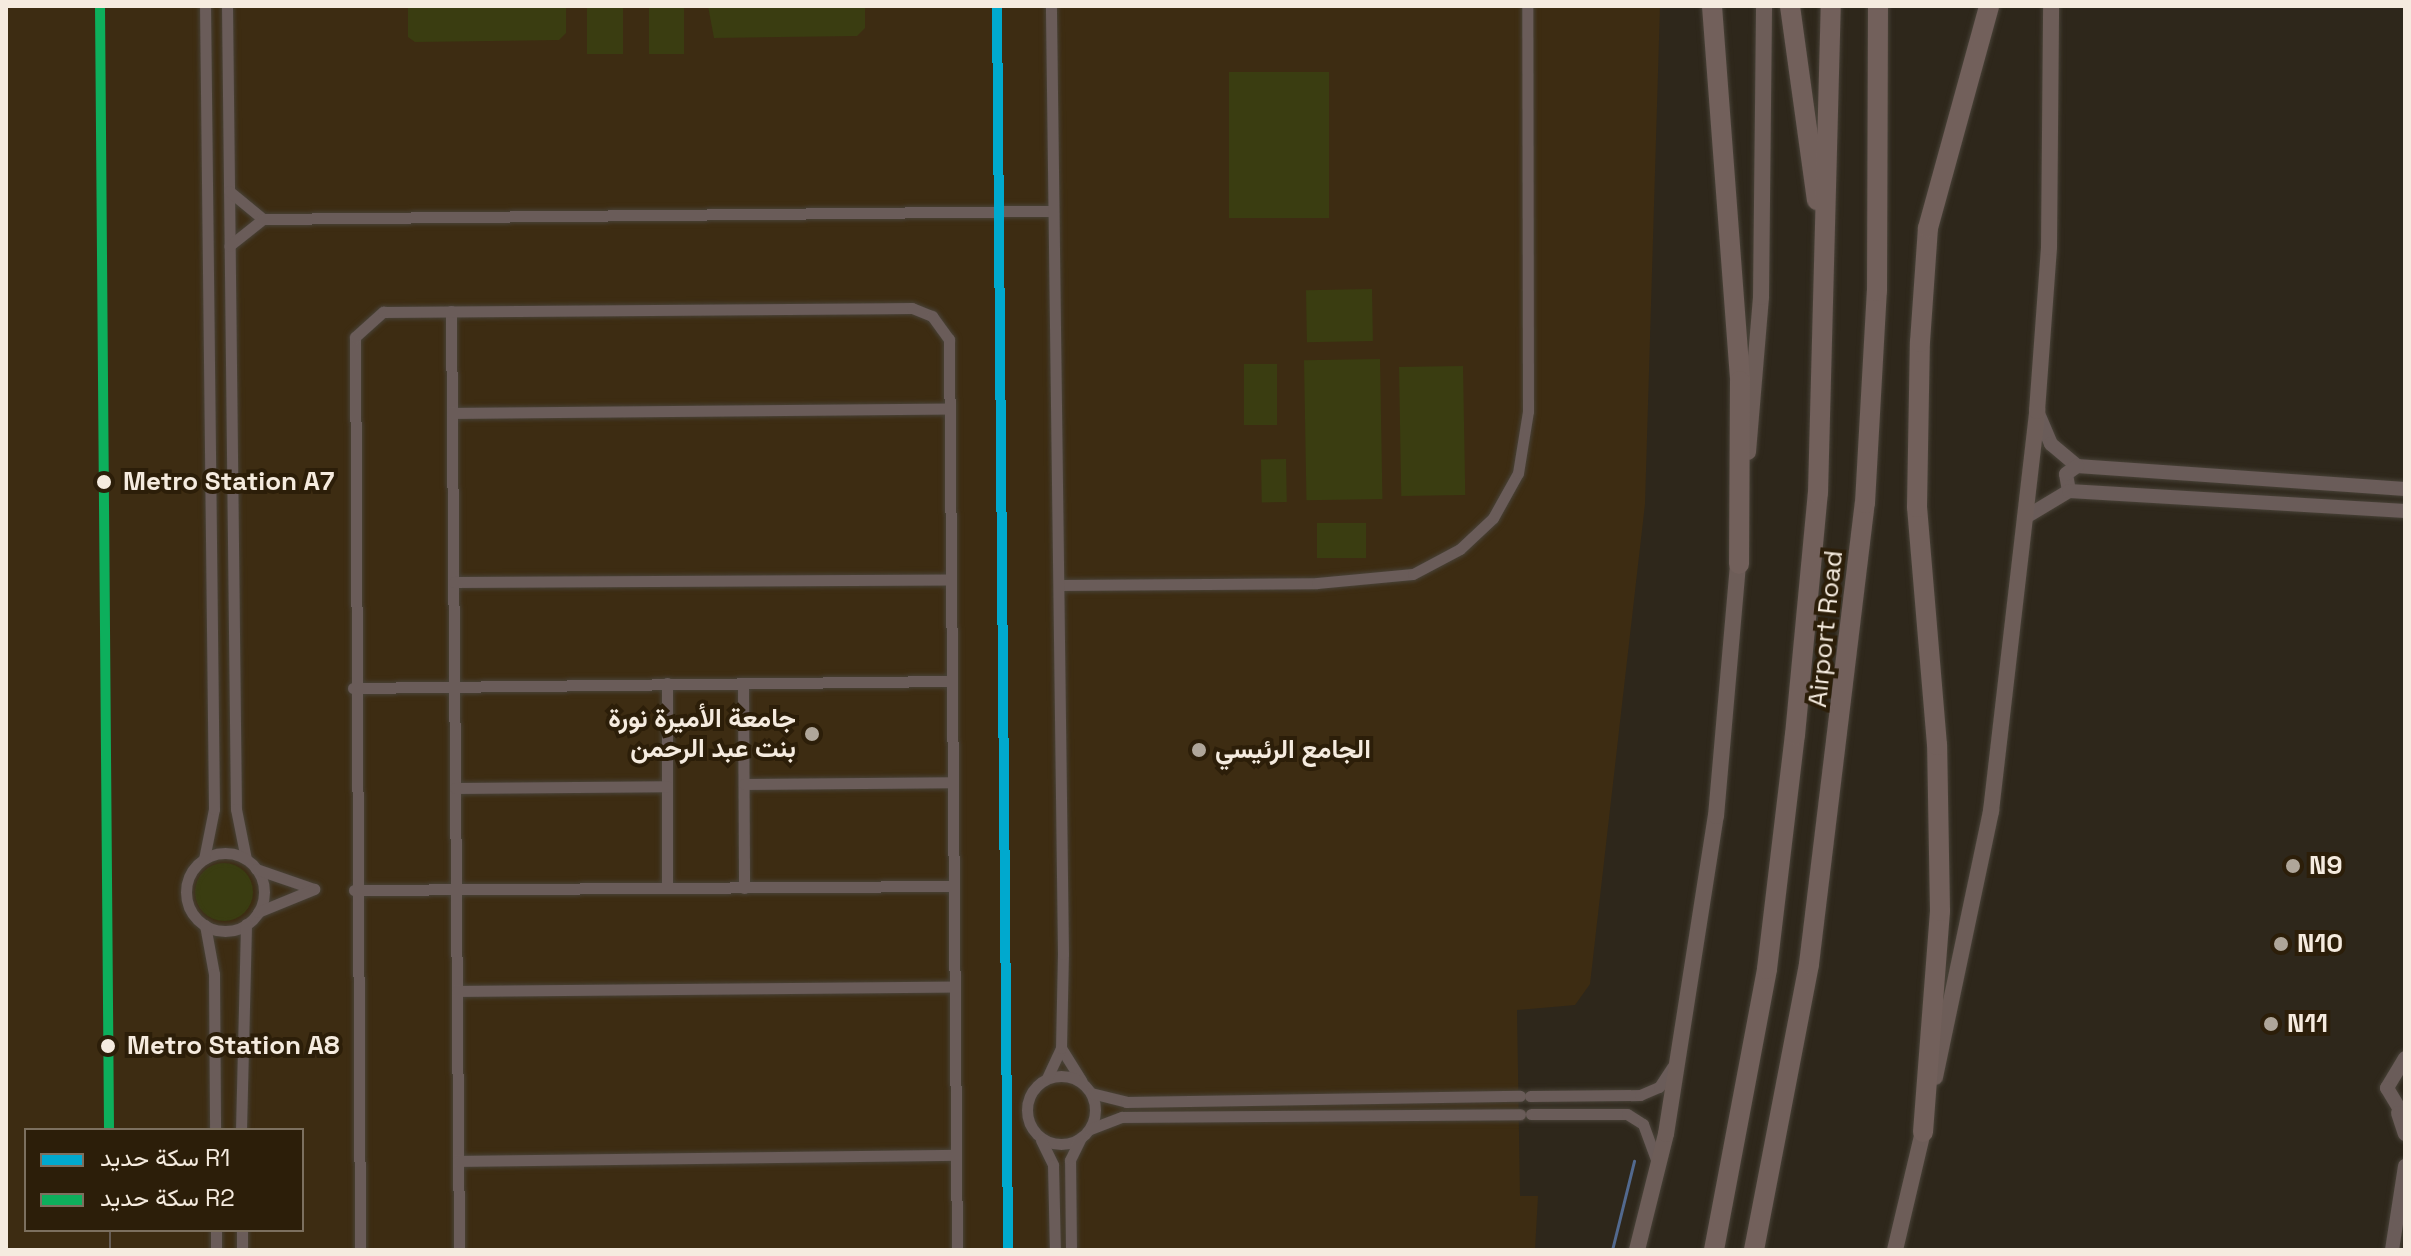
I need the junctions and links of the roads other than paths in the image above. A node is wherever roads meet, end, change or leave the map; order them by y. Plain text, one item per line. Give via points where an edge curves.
1 (205, 6) edge
2 (227, 6) edge
3 (1051, 6) edge
4 (1527, 6) edge
5 (1712, 6) edge
6 (1764, 6) edge
7 (1790, 6) edge
8 (1831, 6) edge
9 (1878, 6) edge
10 (1989, 6) edge
11 (2051, 6) edge
12 (229, 191) junction
13 (1053, 211) junction
14 (263, 219) junction
15 (229, 246) junction
16 (1825, 303) junction
17 (451, 311) junction
18 (949, 409) junction
19 (2037, 411) junction
20 (452, 413) junction
21 (2077, 466) junction
22 (2405, 489) edge
23 (2069, 491) junction
24 (2405, 511) edge
25 (2024, 518) junction
26 (1739, 564) junction
27 (951, 579) junction
28 (454, 582) junction
29 (1059, 585) junction
30 (952, 681) junction
31 (667, 683) junction
32 (743, 683) junction
33 (454, 685) junction
34 (353, 688) junction
35 (953, 782) junction
36 (744, 784) junction
37 (667, 786) junction
38 (455, 788) junction
39 (204, 859) junction
40 (246, 859) junction
41 (256, 869) junction
42 (954, 886) junction
43 (667, 888) junction
44 (744, 888) junction
45 (456, 889) junction
46 (354, 890) junction
47 (258, 912) junction
48 (246, 924) junction
49 (205, 925) junction
50 (955, 987) junction
51 (457, 991) junction
52 (1061, 1048) junction
53 (1680, 1048) junction
54 (2405, 1058) edge
55 (1047, 1078) junction
56 (1088, 1089) junction
57 (1548, 1096) junction
58 (1547, 1114) junction
59 (2401, 1115) edge
60 (215, 1128) edge
61 (241, 1128) edge
62 (1923, 1132) junction
63 (1086, 1133) junction
64 (2405, 1134) edge
65 (1041, 1139) junction
66 (956, 1155) junction
67 (458, 1161) junction
68 (2405, 1166) edge
69 (1658, 1167) junction
70 (360, 1250) edge
71 (459, 1250) edge
72 (957, 1250) edge
73 (1055, 1250) edge
74 (1071, 1250) edge
75 (1637, 1250) edge
76 (1714, 1250) edge
77 (1754, 1250) edge
78 (1895, 1250) edge
79 (2392, 1250) edge

1 - 39 street via 214,809
2 - 12 street
3 - 13 street
4 - 29 street via 1528,411 1518,473 1493,518 1460,549 1413,574 1317,583
5 - 26 highway via 1740,381
6 - 26 main road via 1761,297
7 - 16 highway via 1812,127
8 - 16 highway, Airport Road
9 - 77 highway, Airport Road via 1877,291 1865,503 1809,964
10 - 62 highway via 1928,228 1920,342 1917,507 1937,745 1940,911
11 - 19 main road via 2049,247
12 - 14 street
12 - 15 street
13 - 14 street
13 - 29 street
14 - 15 street
15 - 40 street via 236,809
16 - 76 highway, Airport Road via 1818,493 1790,782 1767,969
17 - 18 street via 912,308 932,316 949,339
17 - 20 street
17 - 34 street via 383,312 365,323 351,349
18 - 20 street
18 - 27 street
19 - 21 street via 2051,444
19 - 25 main road
20 - 28 street
21 - 22 street
21 - 23 street via 2066,474
23 - 24 street
23 - 25 street
25 - 62 main road via 1991,811
26 - 53 main road via 1716,816
27 - 28 street
27 - 30 street
28 - 33 street
29 - 52 street
30 - 32 street
30 - 35 street
31 - 32 street
31 - 33 street
31 - 37 street
32 - 36 street
33 - 34 street
33 - 38 street
34 - 46 street
35 - 36 street
35 - 42 street
36 - 44 street
37 - 38 street
37 - 43 street
38 - 45 street
39 - 40 street via 225,853
39 - 49 street via 189,876 186,898
40 - 41 street
41 - 47 street via 264,890
41 - 47 street via 314,889
42 - 44 street
42 - 50 street
43 - 44 street
43 - 45 street
45 - 46 street
45 - 51 street
46 - 70 street
47 - 48 street
48 - 49 street via 226,931
48 - 61 street
49 - 60 street via 214,961
50 - 51 street
50 - 66 street
51 - 67 street
52 - 55 street
52 - 56 street
53 - 57 street via 1668,1076 1640,1095
53 - 69 main road
54 - 59 street via 2387,1088
55 - 56 street
55 - 65 street via 1027,1103
56 - 57 street via 1126,1102
56 - 63 street
57 - 58 street
58 - 63 street via 1122,1117
58 - 69 street via 1627,1114 1643,1124
59 - 64 street
62 - 78 main road
63 - 65 street via 1063,1144
63 - 74 street via 1070,1160
65 - 73 street via 1053,1165
66 - 67 street
66 - 72 street
67 - 71 street
68 - 79 street
69 - 75 main road

